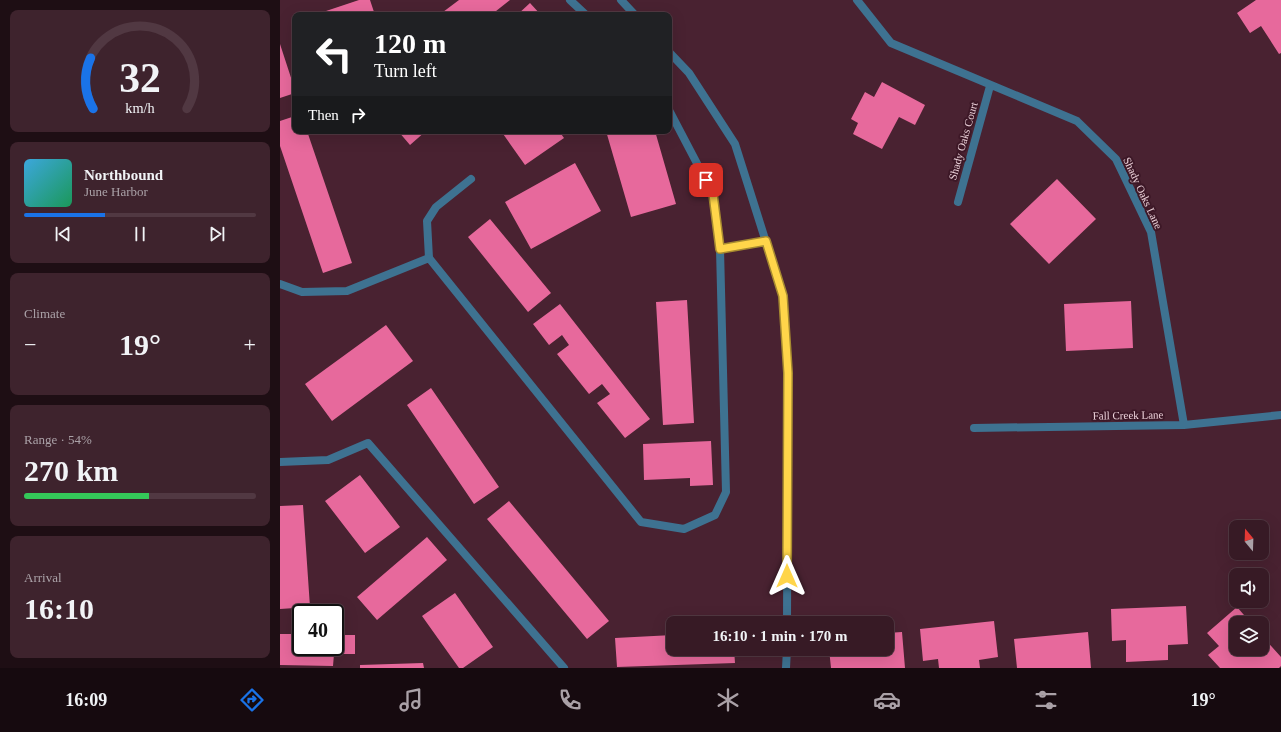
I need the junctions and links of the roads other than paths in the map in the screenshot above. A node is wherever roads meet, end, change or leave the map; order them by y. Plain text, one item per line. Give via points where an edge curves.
1 (570, 0) edge
2 (621, 0) edge
3 (857, 0) edge
4 (583, 12) edge
5 (632, 12) edge
6 (672, 55) edge
7 (990, 86) junction
8 (672, 116) edge
9 (471, 179) dead end
10 (958, 202) dead end
11 (766, 241) junction
12 (720, 249) junction
13 (429, 258) junction
14 (280, 284) edge
15 (1281, 415) edge
16 (1184, 424) junction
17 (974, 428) dead end
18 (280, 462) edge
19 (787, 616) edge
20 (787, 656) edge
21 (564, 668) edge
22 (786, 668) edge

1 - 4 street
2 - 5 street
3 - 7 street, Shady Oaks Lane via 891,43
6 - 11 street via 689,73 735,144
7 - 10 street, Shady Oaks Court
7 - 16 street, Shady Oaks Lane via 1077,121 1116,159 1151,232
8 - 12 street via 713,194
9 - 13 street via 436,207 427,221
11 - 12 street
11 - 19 street via 783,296 788,373
12 - 13 street via 726,492 715,515 684,529 641,522
13 - 14 street via 348,291 302,292
15 - 16 street, Fall Creek Lane
16 - 17 street, Fall Creek Lane
18 - 21 street via 328,460 368,443
20 - 22 street

